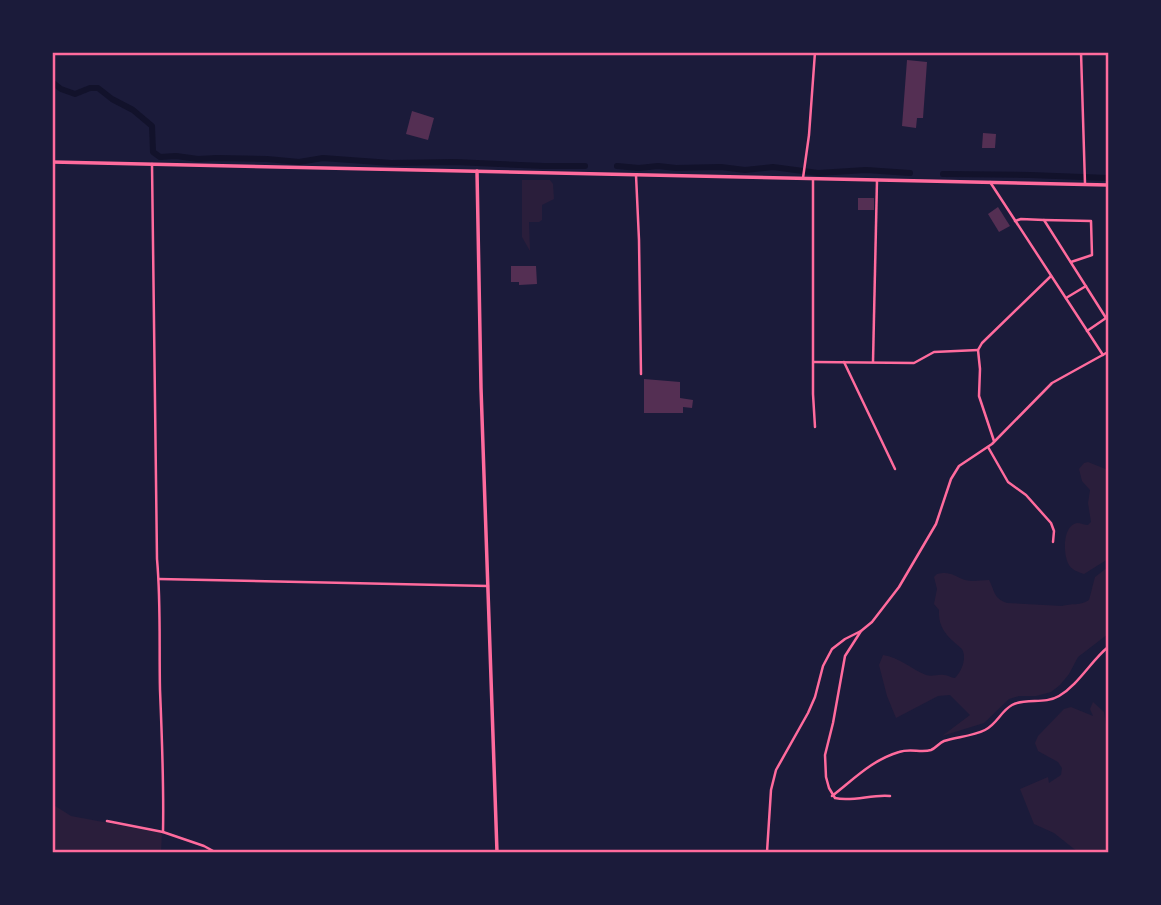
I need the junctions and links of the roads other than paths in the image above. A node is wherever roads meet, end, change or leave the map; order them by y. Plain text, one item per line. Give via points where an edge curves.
1 (815, 52) edge
2 (1081, 52) edge
3 (52, 162) edge
4 (152, 164) junction
5 (477, 171) junction
6 (636, 175) junction
7 (804, 176) junction
8 (813, 178) junction
9 (877, 180) junction
10 (990, 182) junction
11 (1084, 182) junction
12 (1108, 185) edge
13 (1044, 220) junction
14 (1015, 221) junction
15 (1071, 262) junction
16 (1051, 276) junction
17 (1086, 285) junction
18 (1066, 298) junction
19 (1087, 331) junction
20 (978, 350) junction
21 (1108, 352) edge
22 (1104, 355) junction
23 (814, 362) junction
24 (844, 362) junction
25 (873, 362) junction
26 (641, 374) dead end
27 (815, 427) dead end
28 (994, 441) junction
29 (988, 447) junction
30 (895, 469) dead end
31 (1054, 542) dead end
32 (159, 579) junction
33 (488, 586) junction
34 (861, 631) junction
35 (1108, 647) edge
36 (832, 796) junction
37 (890, 796) dead end
38 (107, 821) dead end
39 (163, 832) junction
40 (215, 852) edge
41 (497, 852) edge
42 (767, 852) edge

1 - 7 street
2 - 11 street
3 - 4 main road
4 - 5 main road
4 - 32 street
5 - 6 main road
5 - 33 main road
6 - 7 main road
6 - 26 street
7 - 8 main road
8 - 9 main road
8 - 23 street
9 - 10 main road
9 - 25 street
10 - 11 main road
10 - 14 street
11 - 12 main road
13 - 14 street
13 - 15 street
13 - 15 street via 1091,220 1092,255
14 - 16 street
15 - 17 street
16 - 18 street
16 - 20 street
17 - 18 street
17 - 19 street via 1106,318
18 - 19 street
19 - 22 street
20 - 25 street via 934,352 914,363
20 - 28 street via 979,396
21 - 22 street
22 - 28 street via 1052,383
23 - 24 street
23 - 27 street
24 - 25 street
24 - 30 street
28 - 29 street
29 - 31 street via 1008,482 1051,523
29 - 34 street via 955,472 931,533 894,594
32 - 33 street
32 - 39 street
33 - 41 main road
34 - 36 street via 845,656 825,755
34 - 42 street via 838,643 827,657 808,713 776,770
35 - 36 street via 1056,698 1011,705 988,729 946,740 931,750 912,749 876,761
36 - 37 street via 840,800
38 - 39 street
39 - 40 street

